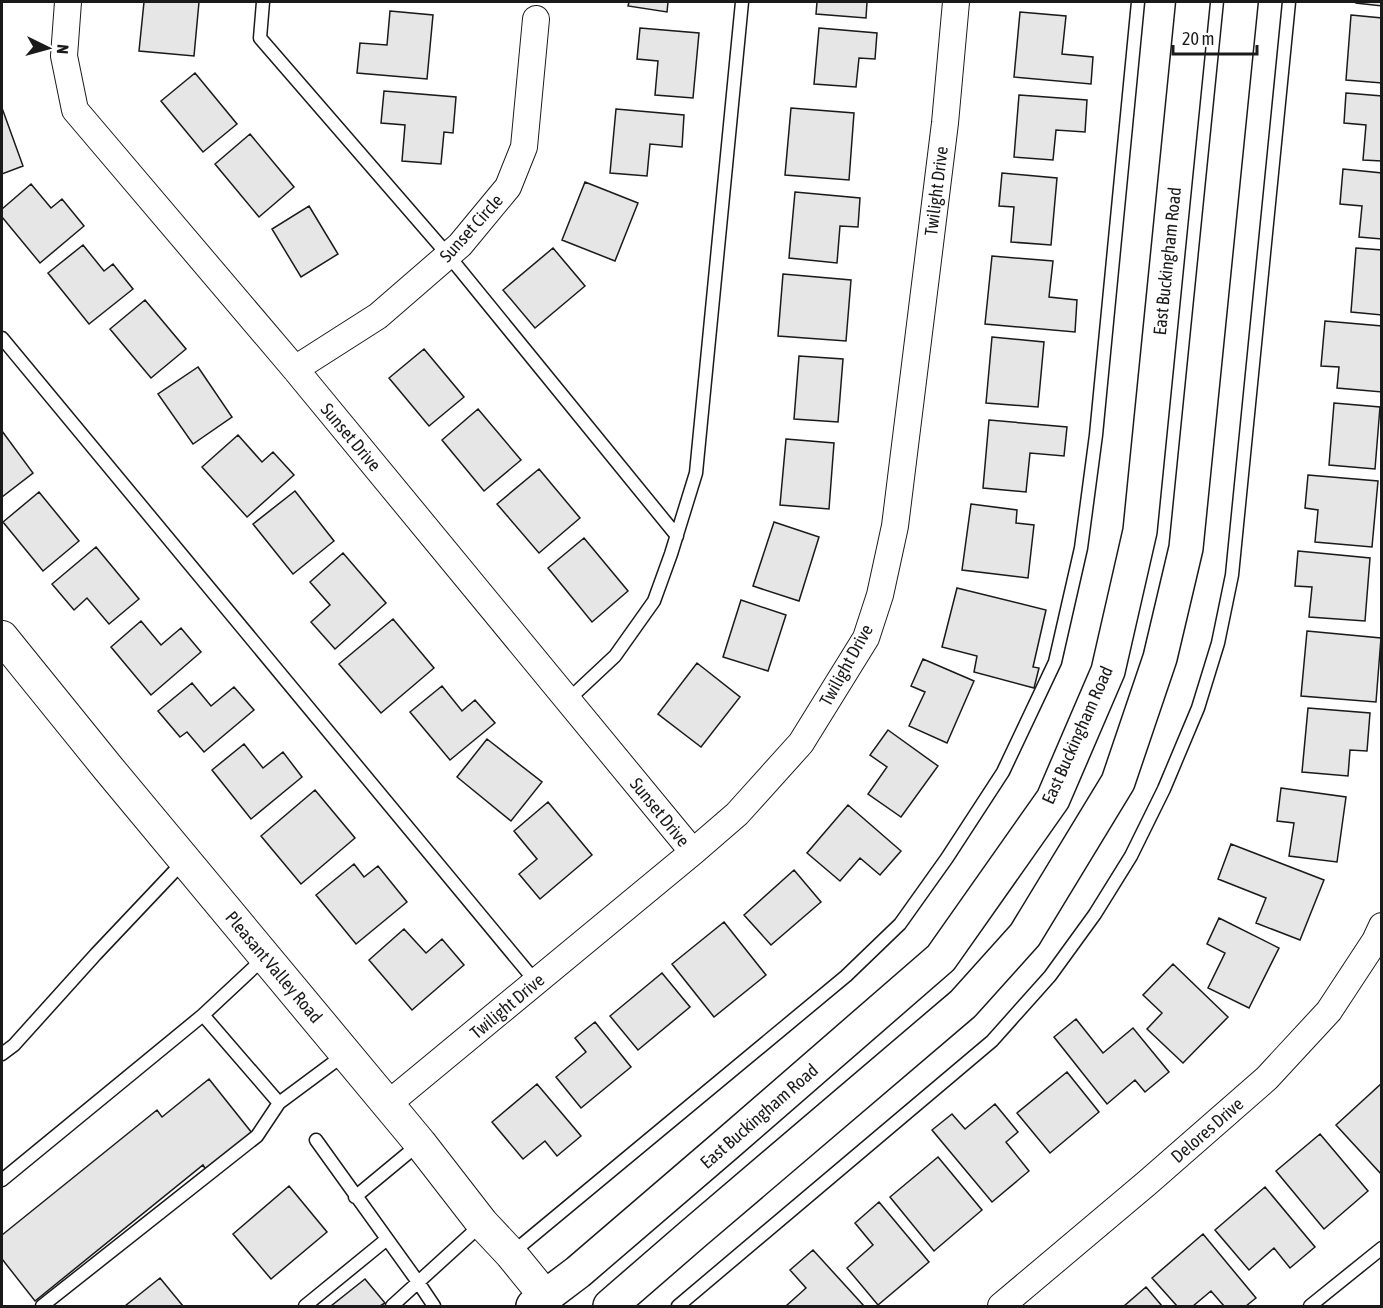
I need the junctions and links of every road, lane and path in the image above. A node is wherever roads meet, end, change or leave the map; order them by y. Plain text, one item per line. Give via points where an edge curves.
1 (68, 2) edge
2 (263, 2) edge
3 (742, 2) edge
4 (956, 2) edge
5 (1138, 2) edge
6 (1193, 2) edge
7 (1241, 2) edge
8 (1289, 2) edge
9 (536, 19) dead end
10 (448, 255) junction
11 (2, 338) edge
12 (295, 369) junction
13 (676, 536) junction
14 (2, 637) edge
15 (568, 700) junction
16 (693, 852) junction
17 (185, 860) junction
18 (1382, 927) edge
19 (265, 957) junction
20 (536, 982) junction
21 (203, 1014) junction
22 (346, 1053) junction
23 (2, 1054) edge
24 (279, 1103) junction
25 (388, 1104) junction
26 (316, 1140) dead end
27 (420, 1143) junction
28 (2, 1180) edge
29 (355, 1197) junction
30 (483, 1223) junction
31 (387, 1239) junction
32 (1382, 1248) edge
33 (511, 1254) junction
34 (418, 1282) junction
35 (548, 1304) edge
36 (42, 1306) edge
37 (304, 1306) edge
38 (393, 1306) edge
39 (434, 1306) edge
40 (610, 1306) edge
41 (678, 1306) edge
42 (1001, 1306) edge
43 (1310, 1306) edge

1 - 12 street, Sunset Drive via 64,56 75,110
2 - 10 lane via 260,38
3 - 13 lane via 696,473
4 - 16 street, Twilight Drive via 944,135 895,526 880,595 866,638 801,743 737,814
5 - 33 lane via 1081,548 1054,662 1003,772 900,924 846,976
6 - 35 main road, East Buckingham Road via 1140,531 1108,671 1053,799 941,958
7 - 40 main road via 1186,548 1160,658 1118,782 1025,935 963,1004
8 - 41 lane via 1232,575 1218,643 1198,708 1164,789 1131,856 1095,914 1050,976 992,1041
9 - 10 street, Sunset Circle via 524,147 508,187
10 - 12 street, Sunset Circle via 378,316
10 - 13 lane
11 - 20 lane
12 - 15 street, Sunset Drive
13 - 15 lane via 654,601 615,656
14 - 17 street, Pleasant Valley Road
15 - 16 street, Sunset Drive
16 - 20 street, Twilight Drive
17 - 19 street, Pleasant Valley Road
17 - 23 lane
18 - 42 street, Delores Drive via 1329,1011 1267,1078
19 - 21 lane
19 - 22 street, Pleasant Valley Road
20 - 25 street, Twilight Drive
21 - 24 lane
21 - 28 lane
22 - 24 lane
22 - 25 street, Pleasant Valley Road
24 - 36 lane via 257,1136
25 - 27 street, Pleasant Valley Road
26 - 29 lane
27 - 29 lane
27 - 30 street, Pleasant Valley Road
29 - 31 lane
30 - 33 street, Pleasant Valley Road
30 - 34 lane
31 - 34 lane
31 - 37 lane
32 - 43 lane
33 - 35 street, Pleasant Valley Road
34 - 38 lane
34 - 39 lane

